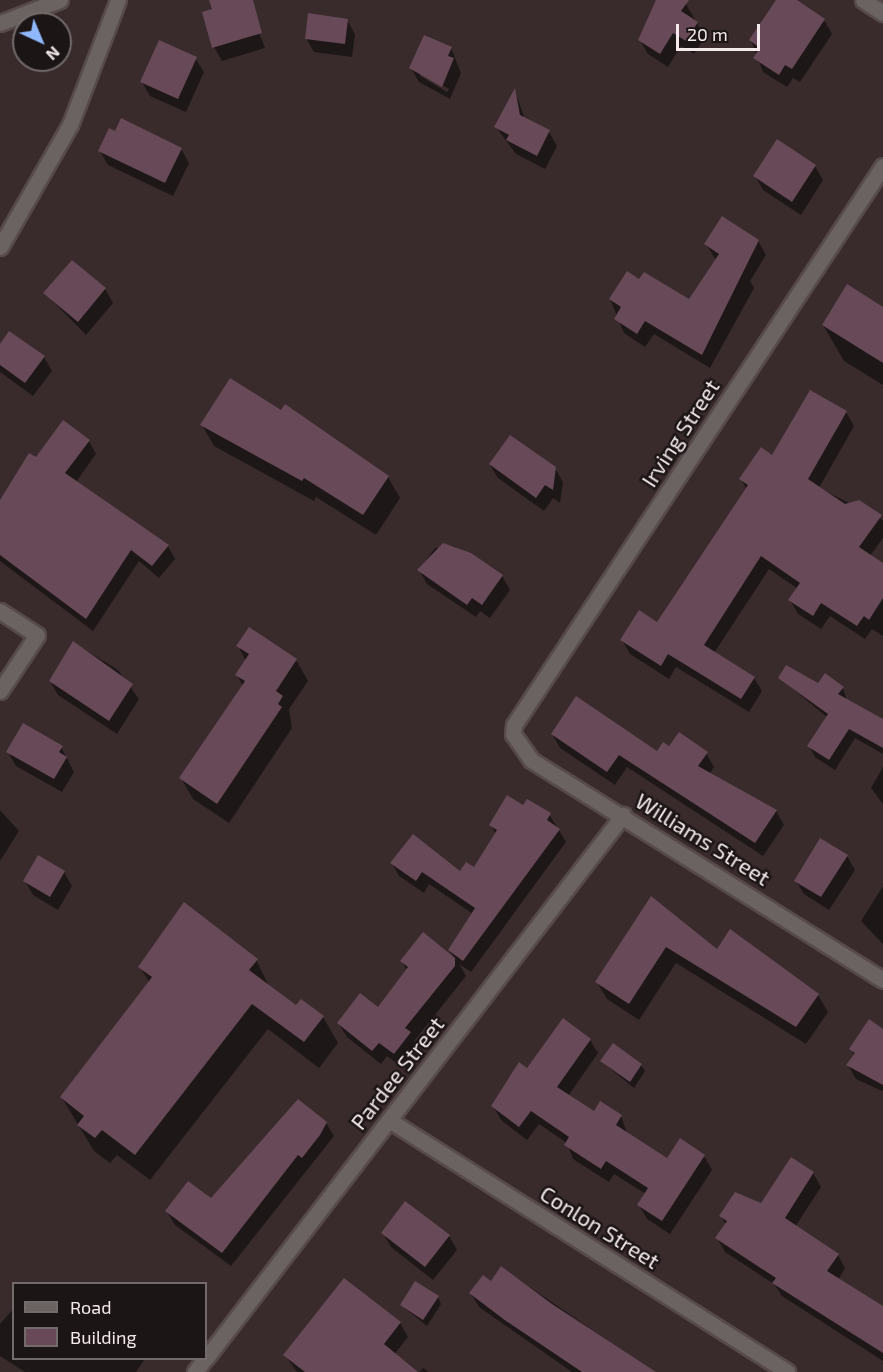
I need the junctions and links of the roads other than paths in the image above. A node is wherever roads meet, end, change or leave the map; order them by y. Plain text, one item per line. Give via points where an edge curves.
1 (60, 0) edge
2 (118, 0) edge
3 (863, 0) edge
4 (883, 13) edge
5 (0, 23) edge
6 (883, 166) edge
7 (0, 247) edge
8 (0, 611) edge
9 (0, 691) edge
10 (514, 725) joint
11 (623, 814) junction
12 (883, 980) edge
13 (389, 1120) junction
14 (207, 1358) edge
15 (787, 1372) edge

1 - 5 street
2 - 7 street via 70,125
3 - 4 street
6 - 10 street, Irving Street
8 - 9 street via 37,635
10 - 11 street, Williams Street via 517,743 531,760
11 - 12 street, Williams Street
11 - 13 street, Pardee Street
13 - 14 street, Pardee Street
13 - 15 street, Conlon Street

